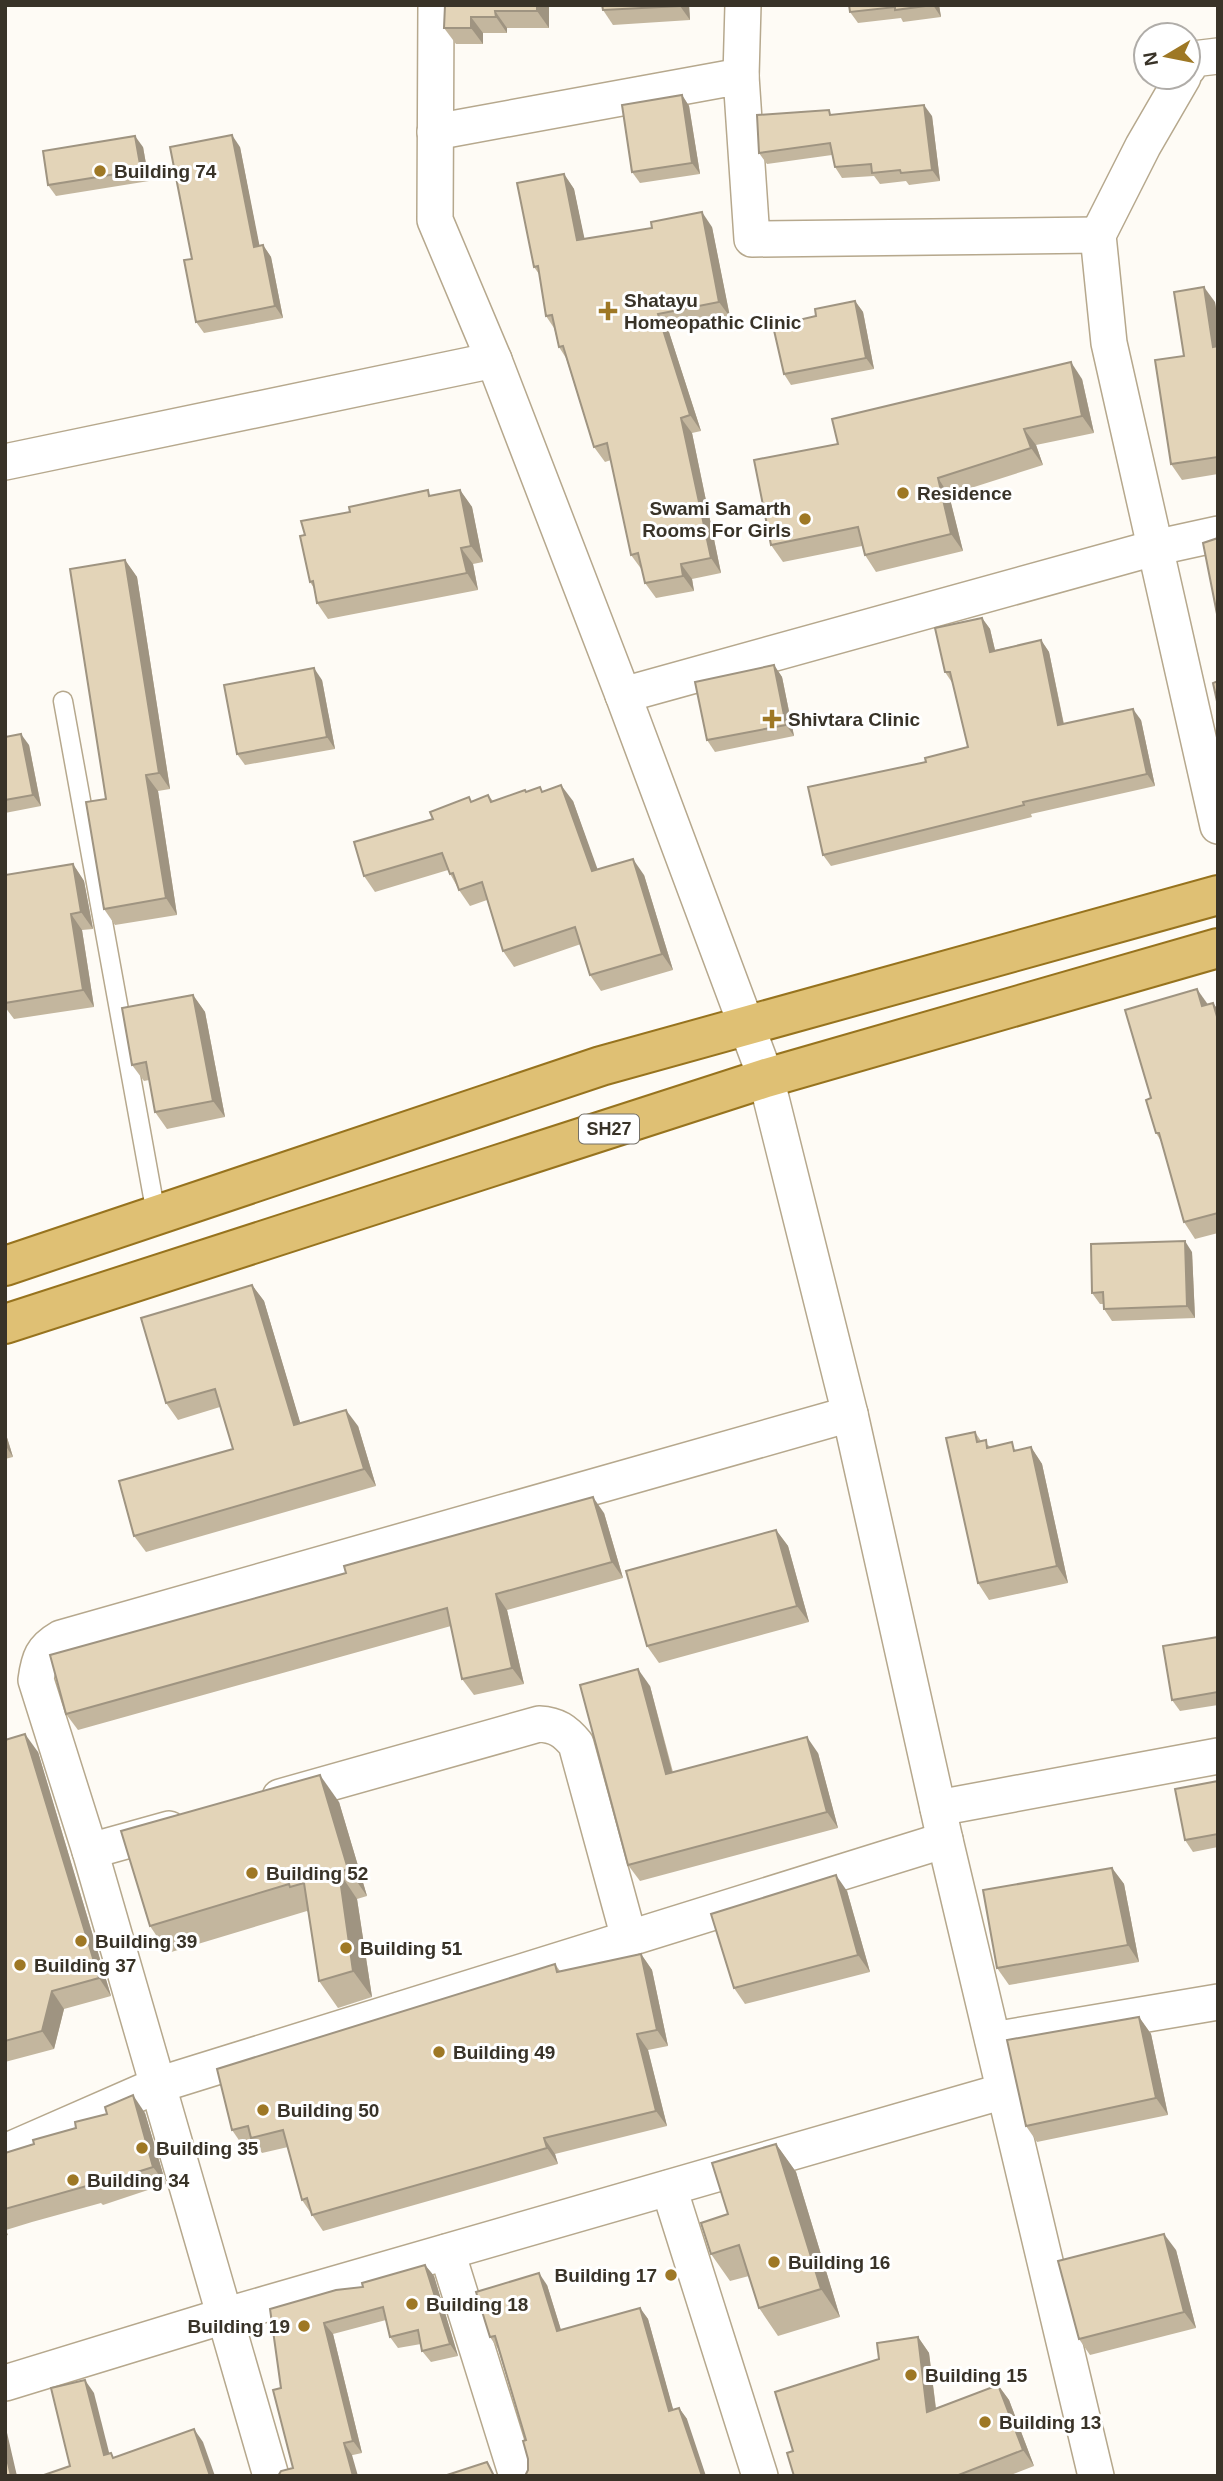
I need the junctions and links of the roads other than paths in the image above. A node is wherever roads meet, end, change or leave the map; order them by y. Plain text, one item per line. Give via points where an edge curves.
1 (436, 5) edge
2 (743, 5) edge
3 (741, 76) junction
4 (1175, 91) edge
5 (435, 132) junction
6 (1098, 235) junction
7 (494, 360) junction
8 (5, 462) edge
9 (1218, 534) edge
10 (1154, 548) junction
11 (623, 695) junction
12 (63, 701) dead end
13 (1218, 825) edge
14 (1218, 895) edge
15 (1218, 948) edge
16 (747, 1026) junction
17 (766, 1078) junction
18 (156, 1214) junction
19 (5, 1266) edge
20 (5, 1324) edge
21 (850, 1414) junction
22 (1218, 1756) edge
23 (248, 1806) edge
24 (195, 1821) edge
25 (941, 1824) junction
26 (90, 1851) junction
27 (629, 1938) junction
28 (1218, 2002) edge
29 (993, 2040) junction
30 (158, 2085) junction
31 (1004, 2091) junction
32 (5, 2152) edge
33 (669, 2188) junction
34 (447, 2252) junction
35 (225, 2316) junction
36 (5, 2383) edge
37 (271, 2476) edge
38 (517, 2476) edge
39 (760, 2476) edge
40 (1096, 2476) edge

1 - 5 street
2 - 3 street
3 - 5 street
3 - 6 street via 752,239
4 - 6 street
5 - 7 street via 435,220
6 - 10 street via 1109,343
7 - 8 street
7 - 11 street
9 - 10 street
10 - 11 street
10 - 13 street
11 - 16 street
12 - 18 lane
14 - 16 main road
15 - 17 main road, SH27
16 - 17 street
16 - 18 main road via 601,1066
17 - 20 main road, SH27
17 - 21 street
18 - 19 main road
21 - 25 street
21 - 26 street via 61,1638 47,1646 38,1662 36,1680
22 - 25 street
23 - 27 street via 539,1724 554,1725 576,1744
24 - 26 street
25 - 27 street
25 - 29 street
26 - 30 street
27 - 30 street
28 - 29 street
29 - 31 street
30 - 32 street
30 - 35 street
31 - 33 street
31 - 40 street
33 - 34 street
33 - 39 street
34 - 35 street
34 - 38 street
35 - 36 street
35 - 37 street

